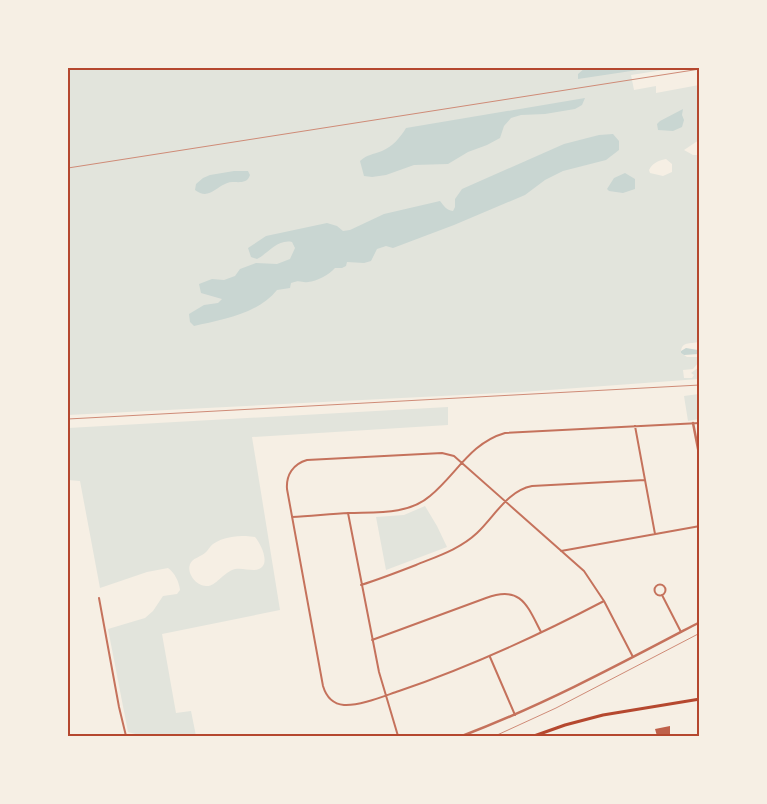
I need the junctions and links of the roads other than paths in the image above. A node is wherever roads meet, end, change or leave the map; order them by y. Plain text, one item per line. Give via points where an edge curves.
1 (700, 422) edge
2 (692, 423) junction
3 (635, 426) junction
4 (700, 459) edge
5 (462, 463) junction
6 (645, 480) junction
7 (506, 502) junction
8 (348, 513) junction
9 (292, 517) junction
10 (700, 526) edge
11 (655, 534) junction
12 (562, 551) junction
13 (362, 586) junction
14 (662, 595) junction
15 (99, 598) dead end
16 (604, 601) junction
17 (700, 622) edge
18 (681, 632) junction
19 (542, 633) junction
20 (372, 640) junction
21 (490, 657) junction
22 (633, 657) junction
23 (386, 695) junction
24 (700, 699) edge
25 (515, 716) junction
26 (126, 736) edge
27 (398, 736) edge
28 (462, 736) edge
29 (534, 736) edge

1 - 2 street
2 - 3 street
2 - 4 street
3 - 5 street via 504,433 484,441
3 - 6 street
5 - 7 street
5 - 8 street via 430,496 415,505 399,510
5 - 9 street via 451,454 442,453 299,463 289,474 287,484
6 - 7 street via 532,486 515,492
6 - 11 street
7 - 12 street
7 - 13 street via 479,532 456,549
8 - 9 street
8 - 13 street
9 - 23 street via 323,686 328,696 337,703 351,704
10 - 11 street
11 - 12 street
12 - 16 street via 584,571
13 - 20 street
14 - 14 street via 665,588 657,586 655,593
14 - 18 street
15 - 26 street
16 - 19 street
16 - 22 street
17 - 18 street
18 - 22 street
19 - 20 street via 526,603 505,593
19 - 21 street
20 - 23 street
21 - 23 street
21 - 25 street
22 - 25 street
23 - 27 street
24 - 29 main road via 603,715
25 - 28 street

